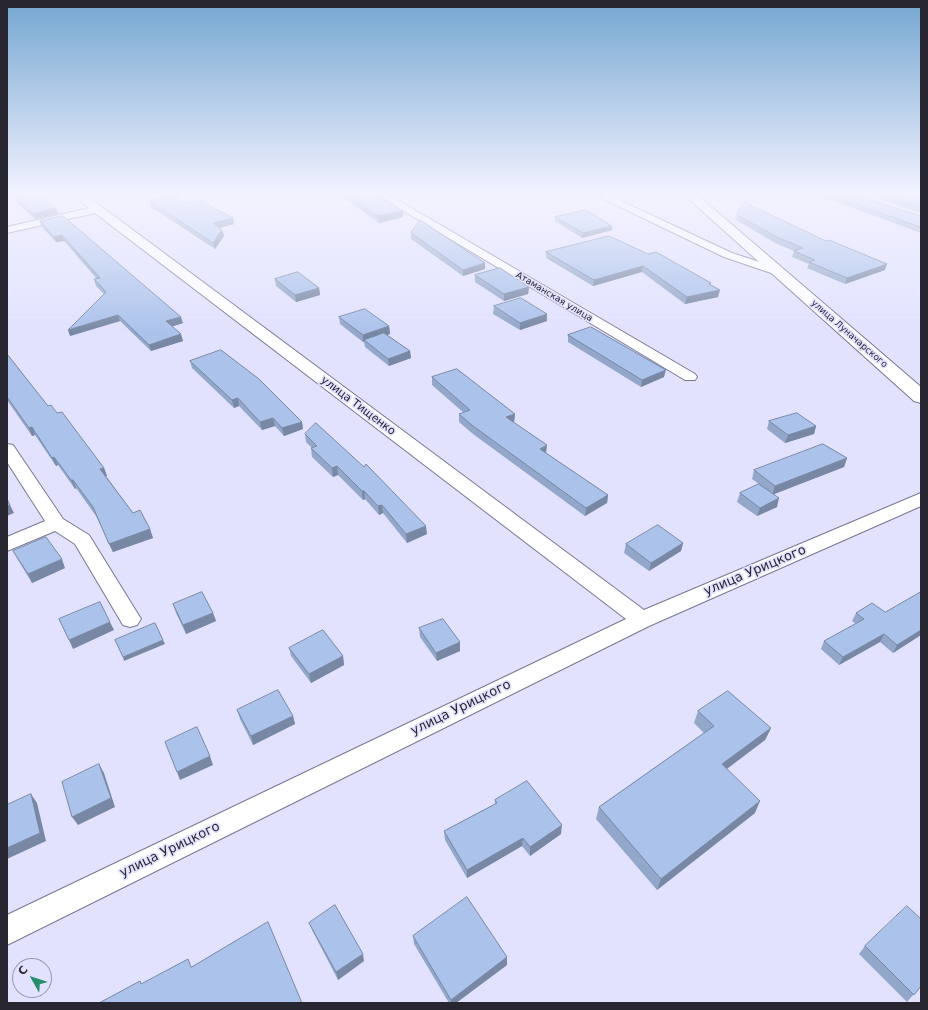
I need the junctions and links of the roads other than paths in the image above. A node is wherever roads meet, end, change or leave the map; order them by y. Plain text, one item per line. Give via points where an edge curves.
1 (139, 239) edge
2 (457, 239) edge
3 (694, 239) edge
4 (741, 239) edge
5 (777, 271) junction
6 (690, 377) dead end
7 (921, 397) edge
8 (7, 449) edge
9 (921, 499) edge
10 (56, 523) junction
11 (7, 545) edge
12 (130, 619) dead end
13 (642, 620) junction
14 (7, 930) edge

1 - 13 street, улица Тищенко
2 - 6 street, Атаманская улица
3 - 5 street, улица Луначарского via 728,255
4 - 5 main road, улица Луначарского
5 - 7 main road, улица Луначарского
8 - 10 street
9 - 13 street, улица Урицкого
10 - 11 street
10 - 12 street via 82,540
13 - 14 street, улица Урицкого

